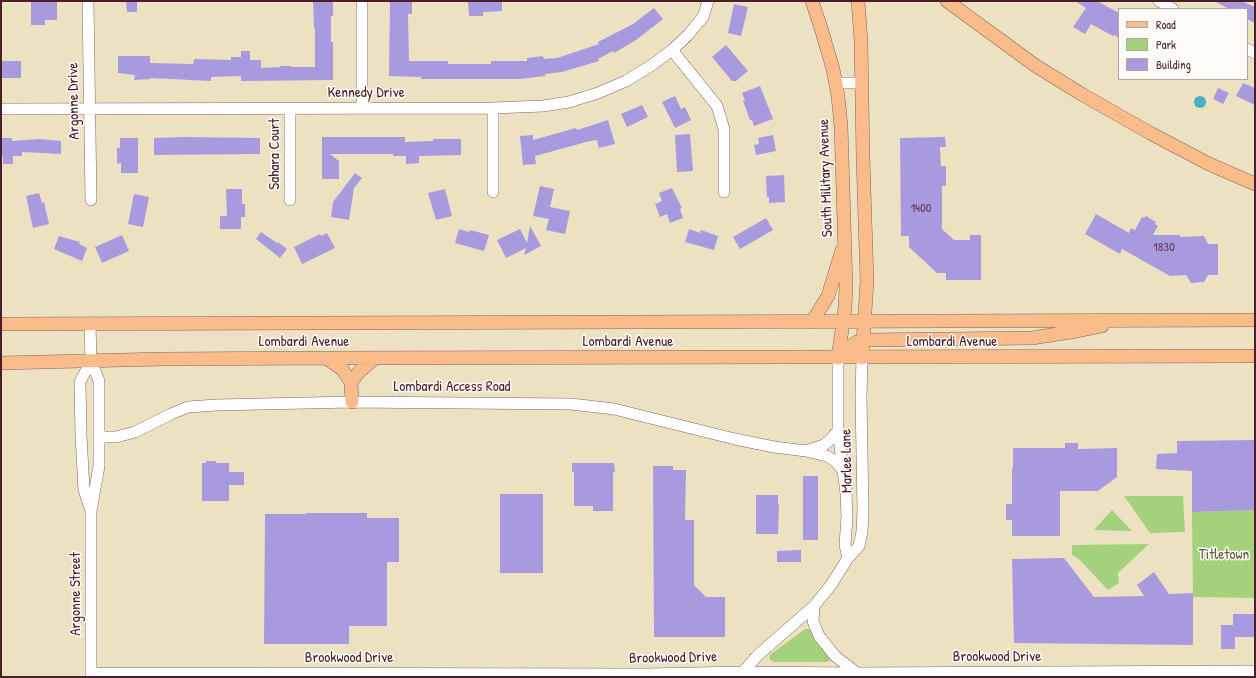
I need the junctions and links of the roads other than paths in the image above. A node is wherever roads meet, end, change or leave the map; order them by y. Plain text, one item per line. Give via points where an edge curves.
1 (88, 1) edge
2 (362, 1) edge
3 (708, 1) edge
4 (812, 1) edge
5 (858, 1) edge
6 (947, 1) edge
7 (1159, 1) edge
8 (1171, 8) edge
9 (672, 50) junction
10 (862, 83) junction
11 (836, 84) junction
12 (362, 108) junction
13 (492, 108) junction
14 (1, 109) edge
15 (90, 109) junction
16 (290, 109) junction
17 (1255, 184) edge
18 (493, 192) dead end
19 (724, 192) dead end
20 (91, 200) dead end
21 (290, 200) dead end
22 (844, 244) junction
23 (1117, 320) junction
24 (1255, 320) edge
25 (812, 322) junction
26 (844, 322) junction
27 (865, 322) junction
28 (1, 324) edge
29 (90, 324) junction
30 (864, 340) junction
31 (1255, 356) edge
32 (326, 358) junction
33 (375, 358) junction
34 (838, 358) junction
35 (862, 358) junction
36 (91, 362) junction
37 (1, 363) edge
38 (351, 382) junction
39 (352, 402) junction
40 (838, 431) junction
41 (99, 437) junction
42 (806, 451) junction
43 (844, 472) junction
44 (91, 511) junction
45 (848, 558) junction
46 (814, 606) junction
47 (1255, 671) edge
48 (857, 673) junction
49 (740, 674) edge
50 (1221, 674) edge
51 (91, 675) edge

1 - 15 street, Argonne Drive
2 - 12 street
3 - 9 street, Kennedy Drive via 703,17
4 - 11 main road, South Military Avenue
5 - 10 main road
6 - 17 main road via 1082,95 1170,144
7 - 8 street
9 - 13 street, Kennedy Drive via 626,81 598,93 569,102 543,106
9 - 19 street via 717,106 724,129
10 - 11 street
10 - 27 main road via 867,281
11 - 22 main road, South Military Avenue via 841,135
12 - 13 street, Kennedy Drive
12 - 16 street, Kennedy Drive
13 - 18 street
14 - 15 street, Kennedy Drive
15 - 16 street, Kennedy Drive
15 - 20 street, Argonne Drive
16 - 21 street, Sahara Court
22 - 25 main road via 828,296
22 - 26 main road, South Military Avenue
23 - 24 main road, Lombardi Avenue
23 - 27 main road, Lombardi Avenue
23 - 30 main road via 1085,330 1032,338
25 - 26 main road, Lombardi Avenue
25 - 29 main road, Lombardi Avenue
26 - 27 main road, Lombardi Avenue
26 - 34 main road, South Military Avenue
27 - 30 main road
28 - 29 main road, Lombardi Avenue
29 - 36 street, Argonne Street
30 - 34 main road via 848,347
30 - 35 main road
31 - 35 main road, Lombardi Avenue
32 - 33 main road, Lombardi Avenue
32 - 36 main road, Lombardi Avenue
32 - 38 main road via 342,368
33 - 34 main road, Lombardi Avenue
33 - 38 main road
34 - 35 main road, Lombardi Avenue
34 - 40 street, Marlee Lane
35 - 45 street, Marlee Lane via 863,526 859,546
36 - 37 main road, Lombardi Avenue
36 - 41 street, Argonne Street via 99,381
36 - 44 street, Argonne Street via 80,382 84,490
38 - 39 main road
39 - 41 street, Lombardi Access Road via 188,407 135,432 116,437
39 - 42 street, Lombardi Access Road via 539,403 598,406 752,443
40 - 42 street via 824,444
40 - 43 street, Marlee Lane
41 - 44 street, Argonne Street via 99,466
42 - 43 street, Lombardi Access Road via 830,458
43 - 45 street, Marlee Lane
44 - 51 street, Argonne Street
45 - 46 street, Marlee Lane
46 - 48 street via 813,621 819,636 835,656
46 - 49 street, Marlee Lane
47 - 50 street, Brookwood Drive
48 - 49 street, Brookwood Drive
48 - 50 street, Brookwood Drive
49 - 51 street, Brookwood Drive

